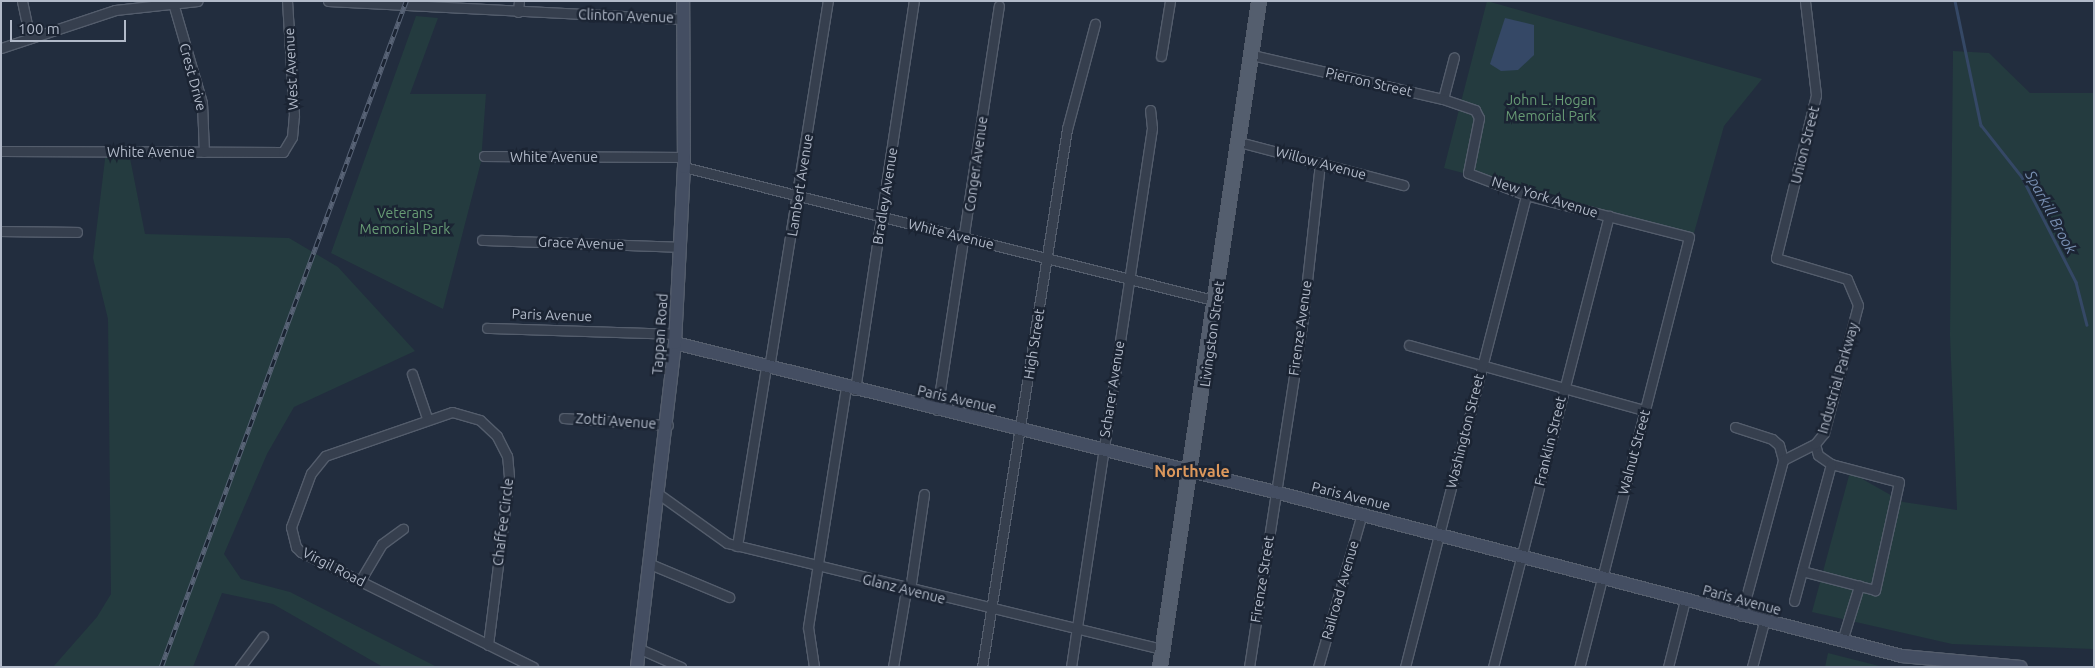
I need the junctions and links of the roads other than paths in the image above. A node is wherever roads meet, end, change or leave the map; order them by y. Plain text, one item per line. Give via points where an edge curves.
1 (22, 1) edge
2 (198, 1) edge
3 (287, 1) edge
4 (328, 1) edge
5 (519, 1) edge
6 (683, 1) edge
7 (828, 1) edge
8 (914, 1) edge
9 (1170, 1) edge
10 (1259, 1) edge
11 (1805, 1) edge
12 (173, 3) junction
13 (383, 3) edge
14 (999, 6) dead end
15 (518, 12) junction
16 (683, 19) junction
17 (1095, 24) dead end
18 (30, 38) junction
19 (1, 48) edge
20 (1252, 55) junction
21 (1161, 56) dead end
22 (1454, 57) dead end
23 (1443, 99) junction
24 (1150, 110) dead end
25 (292, 138) joint
26 (1239, 142) junction
27 (1, 151) edge
28 (204, 152) junction
29 (484, 156) dead end
30 (685, 162) junction
31 (1320, 163) junction
32 (1403, 185) dead end
33 (1526, 195) junction
34 (798, 196) junction
35 (1609, 216) junction
36 (881, 218) junction
37 (1, 231) edge
38 (76, 232) dead end
39 (1689, 237) joint
40 (966, 238) junction
41 (482, 240) dead end
42 (680, 247) junction
43 (1047, 258) junction
44 (1776, 258) joint
45 (1130, 278) junction
46 (1217, 302) junction
47 (487, 328) dead end
48 (675, 338) junction
49 (1410, 345) dead end
50 (1482, 365) junction
51 (768, 368) junction
52 (412, 374) dead end
53 (1564, 387) junction
54 (851, 389) junction
55 (937, 410) junction
56 (1644, 410) junction
57 (426, 418) junction
58 (564, 418) dead end
59 (668, 424) junction
60 (1735, 427) dead end
61 (1020, 430) junction
62 (1815, 444) junction
63 (1102, 450) junction
64 (1783, 460) junction
65 (1830, 464) junction
66 (1192, 471) junction
67 (1276, 492) junction
68 (660, 494) junction
69 (924, 494) dead end
70 (1362, 514) junction
71 (403, 529) dead end
72 (1439, 534) junction
73 (737, 546) junction
74 (1522, 556) junction
75 (650, 564) junction
76 (820, 568) junction
77 (1802, 571) junction
78 (1601, 578) junction
79 (360, 582) junction
80 (1859, 586) junction
81 (908, 590) junction
82 (730, 597) dead end
83 (1685, 600) junction
84 (1794, 601) dead end
85 (991, 610) junction
86 (1741, 616) junction
87 (1764, 622) junction
88 (1076, 630) junction
89 (263, 637) dead end
90 (1842, 641) junction
91 (488, 644) junction
92 (640, 649) junction
93 (1162, 650) junction
94 (240, 667) edge
95 (533, 667) edge
96 (637, 667) edge
97 (682, 667) edge
98 (814, 667) edge
99 (893, 667) edge
100 (982, 667) edge
101 (1071, 667) edge
102 (1160, 667) edge
103 (1249, 667) edge
104 (1318, 667) edge
105 (1405, 667) edge
106 (1493, 667) edge
107 (1579, 667) edge
108 (1668, 667) edge
109 (1752, 667) edge
110 (2020, 667) edge

1 - 18 street
2 - 12 street
3 - 25 street, West Avenue
4 - 13 street, Clinton Avenue
5 - 15 street
6 - 16 street, Tappan Road
7 - 34 street, Lambert Avenue
8 - 36 street, Bradley Avenue
9 - 21 street
10 - 20 main road, Livingston Street
11 - 44 street, Union Street via 1816,96
12 - 18 street via 106,12
12 - 28 street, Crest Drive via 202,103
13 - 15 street, Clinton Avenue
14 - 40 street, Conger Avenue
15 - 16 street, Clinton Avenue
16 - 30 street, Tappan Road
17 - 43 street, High Street via 1067,129
18 - 19 street
20 - 23 street, Pierron Street
20 - 26 main road, Livingston Street
22 - 23 street
23 - 33 street, New York Avenue via 1475,110 1480,118 1468,173
24 - 45 street, Scharer Avenue
25 - 28 street, White Avenue via 289,146 277,154
26 - 31 street, Willow Avenue
26 - 46 main road, Livingston Street
27 - 28 street, White Avenue
29 - 30 street, White Avenue
30 - 34 street, White Avenue
30 - 42 street, Tappan Road
31 - 32 street, Willow Avenue
31 - 67 street, Firenze Avenue via 1303,317
33 - 35 street, New York Avenue
33 - 50 street, Washington Street
34 - 36 street, White Avenue
34 - 51 street, Lambert Avenue
35 - 39 street, New York Avenue
35 - 53 street, Franklin Street
36 - 40 street, White Avenue
36 - 54 street, Bradley Avenue
37 - 38 street
39 - 56 street, Walnut Street
40 - 43 street, White Avenue
40 - 55 street, Conger Avenue
41 - 42 street, Grace Avenue
42 - 48 street, Tappan Road
43 - 45 street, White Avenue
43 - 61 street, High Street
44 - 62 street, Industrial Parkway via 1847,279 1858,298 1824,433
45 - 46 street, White Avenue
45 - 63 street, Scharer Avenue
46 - 66 main road, Livingston Street
47 - 48 street, Paris Avenue
48 - 51 street, Paris Avenue
48 - 59 street, Tappan Road
49 - 50 street
50 - 53 street
50 - 72 street, Washington Street
51 - 54 street, Paris Avenue
51 - 73 street, Lambert Avenue
52 - 57 street
53 - 56 street
53 - 74 street, Franklin Street
54 - 55 street, Paris Avenue
54 - 76 street, Bradley Avenue
55 - 61 street, Paris Avenue
56 - 78 street, Walnut Street
57 - 79 street, Virgil Road via 333,450 311,473 292,527 292,540 301,552
57 - 91 street, Chaffee Circle via 452,412 470,415 493,432 507,456 509,478
58 - 59 street, Zotti Avenue
59 - 68 street, Tappan Road
60 - 64 street via 1780,445
61 - 63 street, Paris Avenue
61 - 85 street, High Street
62 - 64 street, Industrial Parkway
62 - 65 street via 1818,455
63 - 66 street, Paris Avenue
63 - 88 street, Scharer Avenue
64 - 86 street
65 - 77 street
65 - 80 street via 1899,482 1875,590
66 - 67 street, Paris Avenue
66 - 93 main road, Livingston Street
67 - 70 street, Paris Avenue
67 - 103 street, Firenze Street
68 - 73 street, Glanz Avenue
68 - 75 street, Tappan Road
69 - 81 street
70 - 72 street, Paris Avenue
70 - 104 street, Railroad Avenue
71 - 79 street via 382,544
72 - 74 street, Paris Avenue
72 - 105 street, Washington Street
73 - 76 street, Glanz Avenue
74 - 78 street, Paris Avenue
74 - 106 street, Franklin Street
75 - 82 street
75 - 92 street, Tappan Road
76 - 81 street, Glanz Avenue
76 - 98 street, Bradley Avenue via 808,627
77 - 80 street
77 - 84 street
78 - 83 street, Paris Avenue
78 - 107 street, Walnut Street
79 - 91 street, Virgil Road
80 - 90 street
81 - 85 street, Glanz Avenue
81 - 99 street
83 - 86 street, Paris Avenue
83 - 108 street
85 - 88 street, Glanz Avenue
85 - 100 street, High Street
86 - 87 street, Paris Avenue
87 - 90 street, Paris Avenue
87 - 109 street
88 - 93 street, Glanz Avenue
88 - 101 street, Scharer Avenue
89 - 94 street
90 - 110 street, Paris Avenue via 1928,662
91 - 95 street, Virgil Road
92 - 96 street, Tappan Road
92 - 97 street
93 - 102 main road, Livingston Street

